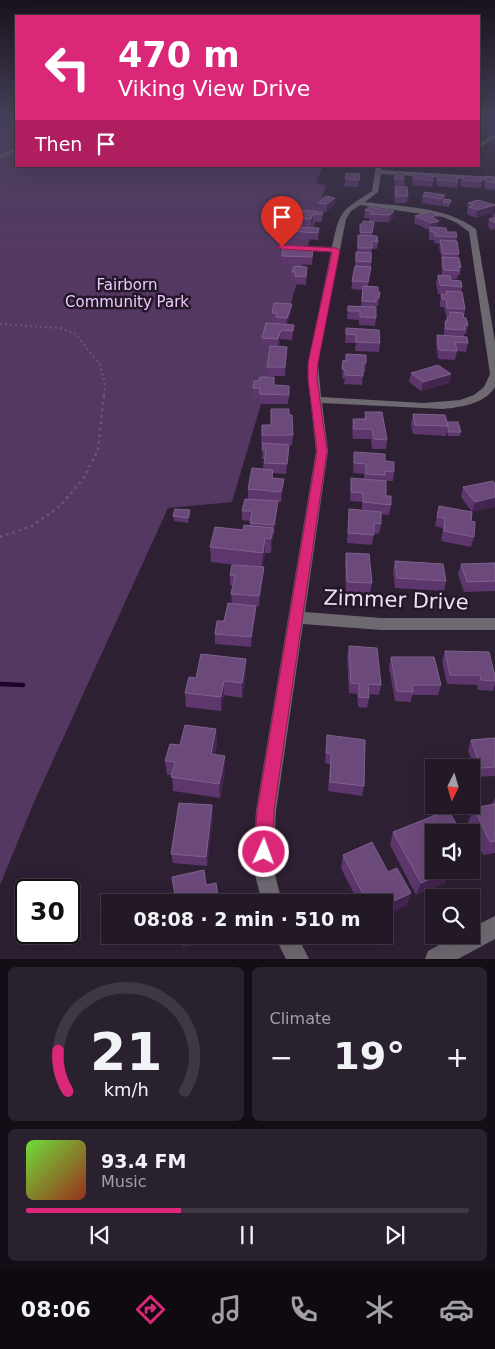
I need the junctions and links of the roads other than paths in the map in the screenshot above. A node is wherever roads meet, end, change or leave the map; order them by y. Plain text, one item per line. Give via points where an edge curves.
1 (378, 169) edge
2 (495, 178) edge
3 (360, 203) junction
4 (282, 247) edge
5 (336, 250) junction
6 (485, 304) junction
7 (495, 304) edge
8 (495, 374) edge
9 (316, 400) junction
10 (296, 617) junction
11 (495, 624) edge
12 (270, 894) edge
13 (495, 927) edge
14 (290, 944) edge
15 (298, 959) edge
16 (436, 959) edge

1 - 2 street
1 - 3 street via 375,192
3 - 5 street via 343,216
3 - 6 street via 435,213 468,226 474,234
4 - 5 street
5 - 9 street via 313,363
6 - 7 street
6 - 8 street
8 - 9 street via 492,384 478,397 443,406
9 - 10 street via 322,451
10 - 11 street, Zimmer Drive via 381,624
10 - 12 street via 265,820 263,866
13 - 16 street
14 - 15 street

